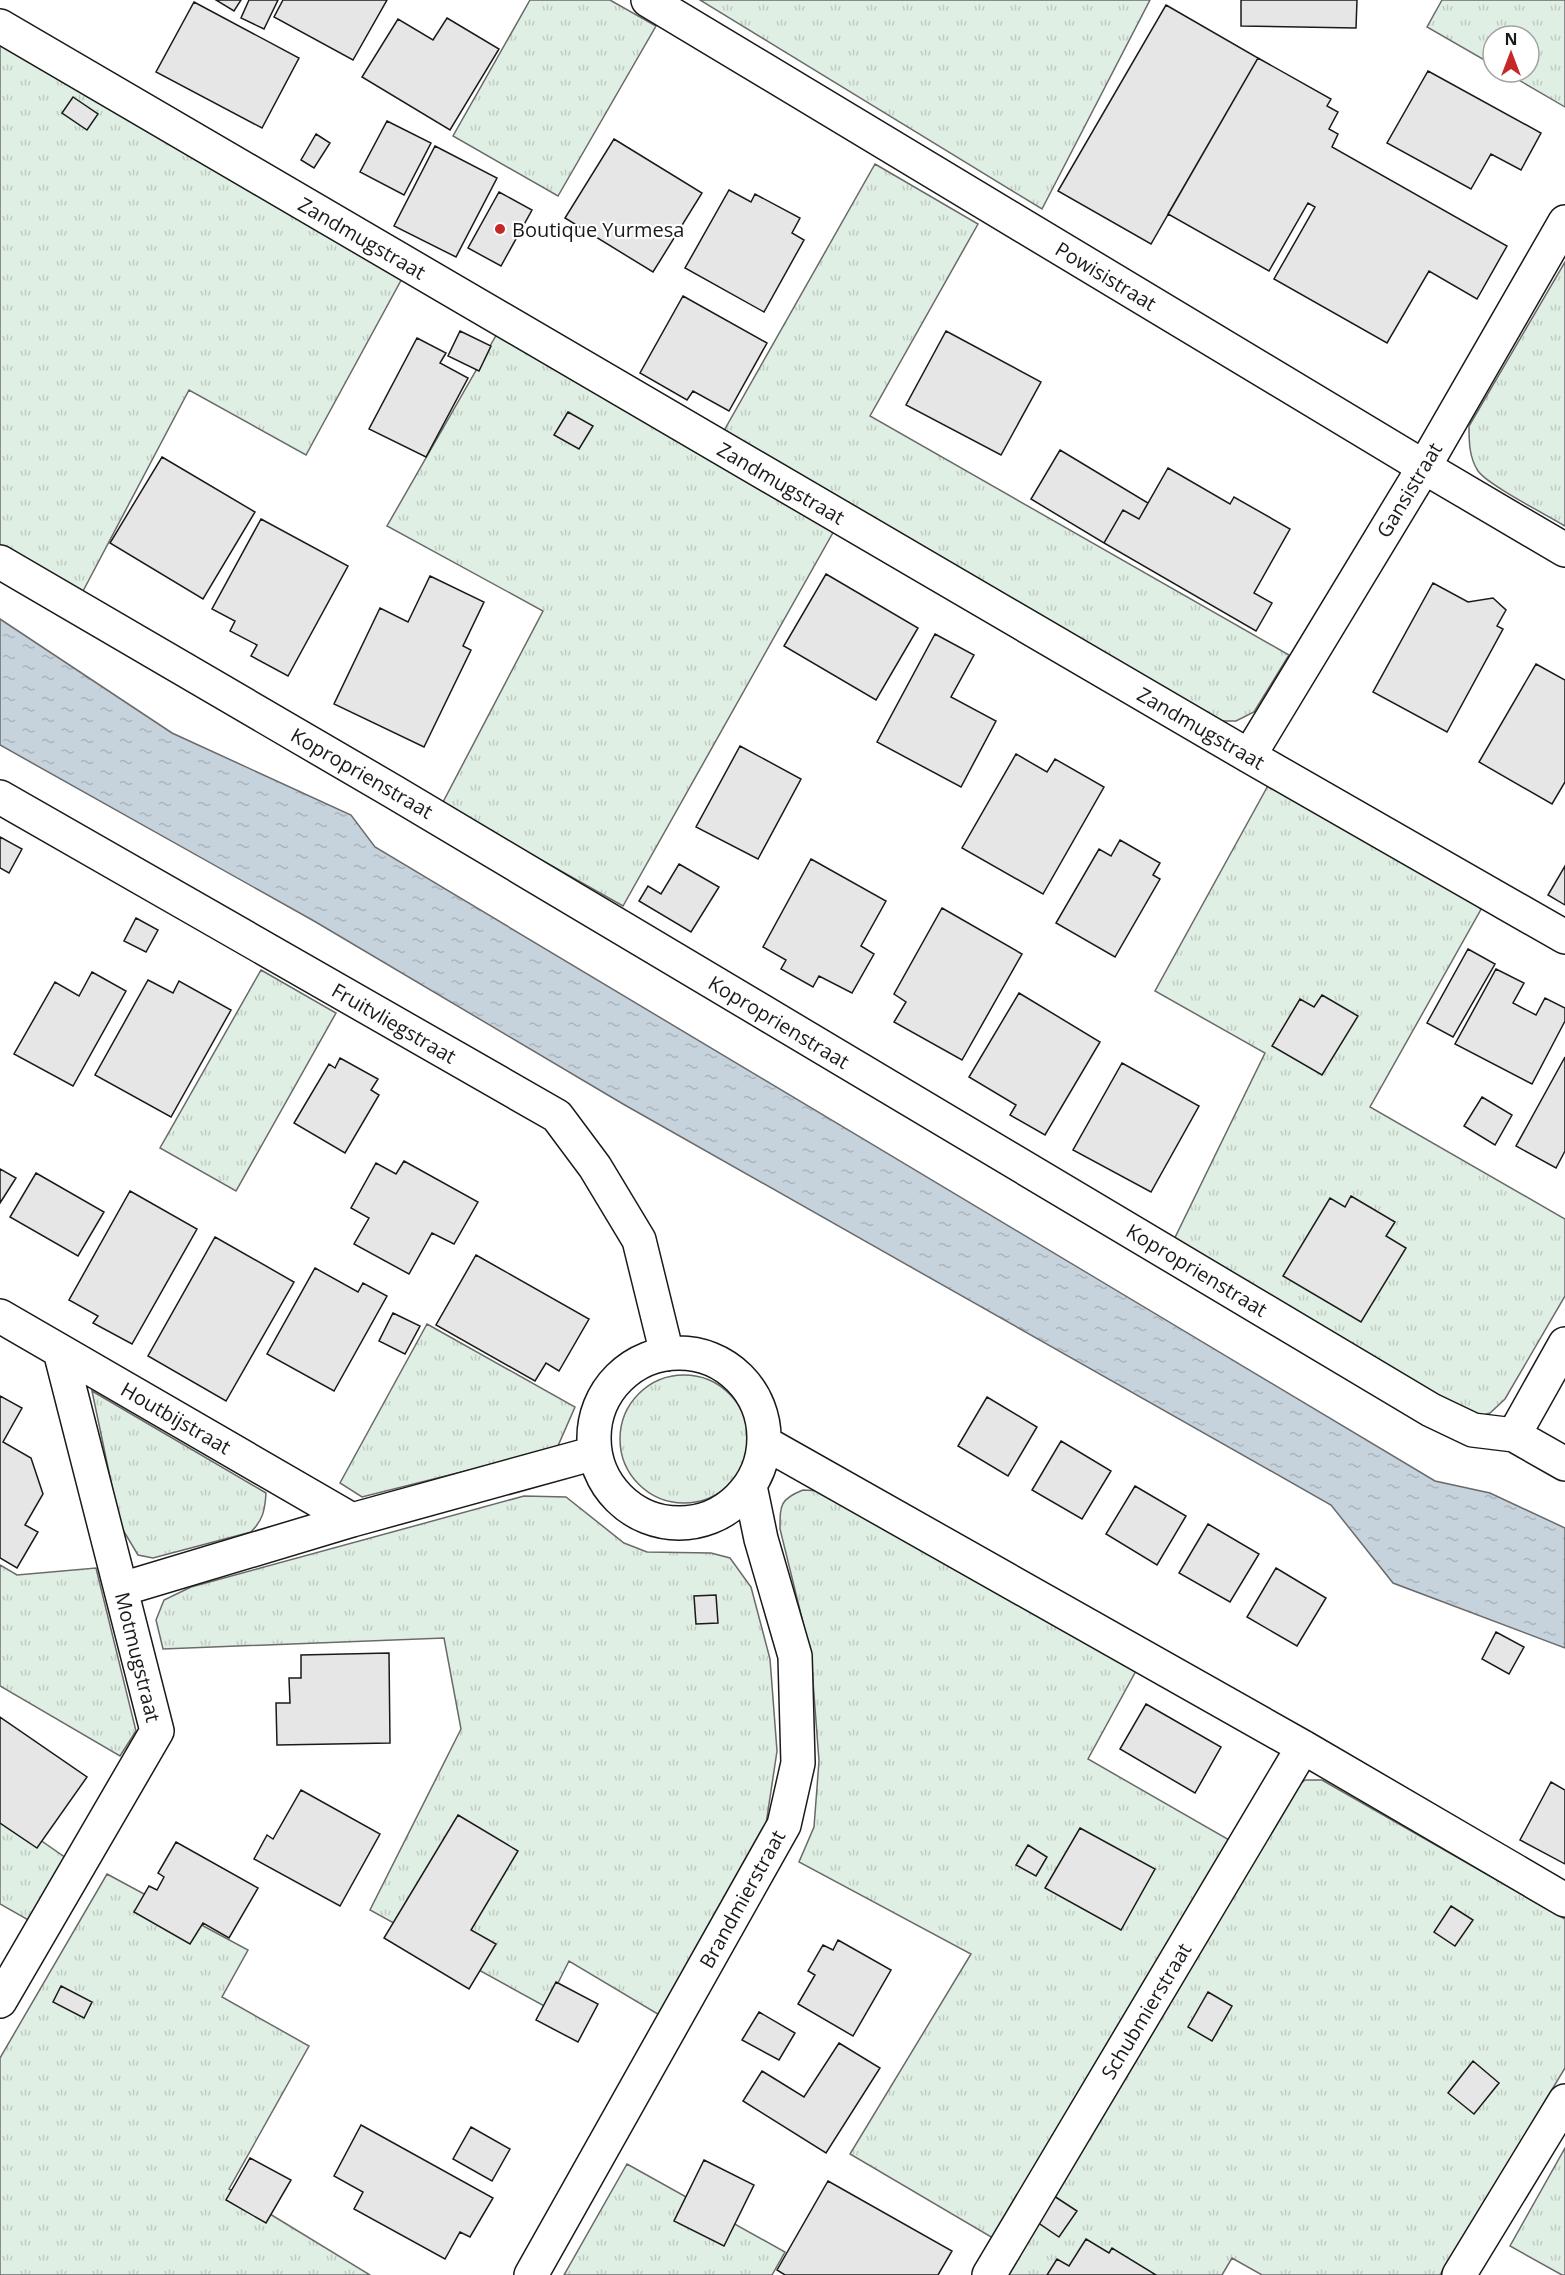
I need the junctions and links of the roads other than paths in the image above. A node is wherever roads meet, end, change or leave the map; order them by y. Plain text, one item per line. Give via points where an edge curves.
1 (648, 0) edge
2 (0, 26) edge
3 (1565, 222) edge
4 (1424, 467) junction
5 (1565, 550) edge
6 (0, 562) edge
7 (1249, 756) junction
8 (0, 797) edge
9 (1565, 937) edge
10 (0, 1316) edge
11 (1565, 1344) edge
12 (60, 1351) junction
13 (667, 1354) junction
14 (1514, 1435) junction
15 (765, 1443) junction
16 (595, 1453) junction
17 (1565, 1464) edge
18 (750, 1486) junction
19 (352, 1520) junction
20 (122, 1589) junction
21 (1303, 1747) junction
22 (1565, 1900) edge
23 (0, 2001) edge
24 (1565, 2101) edge
25 (531, 2275) edge
26 (989, 2275) edge
27 (1459, 2275) edge

1 - 4 street, Powisistraat
2 - 7 street, Zandmugstraat
3 - 4 street, Gansistraat
4 - 5 street, Powisistraat
4 - 7 street, Gansistraat
6 - 14 street, Koproprienstraat via 1431,1410 1473,1430
7 - 9 street, Zandmugstraat
8 - 13 street, Fruitvliegstraat via 556,1116 595,1167 639,1240
10 - 12 street, Houtbijstraat
11 - 14 street
12 - 19 street, Houtbijstraat
12 - 20 street, Motmugstraat
13 - 15 street via 692,1354 716,1361 737,1376 753,1395 762,1418
13 - 16 street via 645,1360 625,1372 610,1389 599,1409
14 - 17 street, Koproprienstraat
15 - 18 street via 760,1467
15 - 21 street
16 - 18 street via 605,1479 623,1502 657,1519 676,1523 704,1519 730,1507
16 - 19 street
18 - 25 street, Brandmierstraat via 795,1656 798,1762 784,1825
19 - 20 street
20 - 23 street, Motmugstraat via 157,1731
21 - 22 street
21 - 26 street, Schubmierstraat
24 - 27 street

